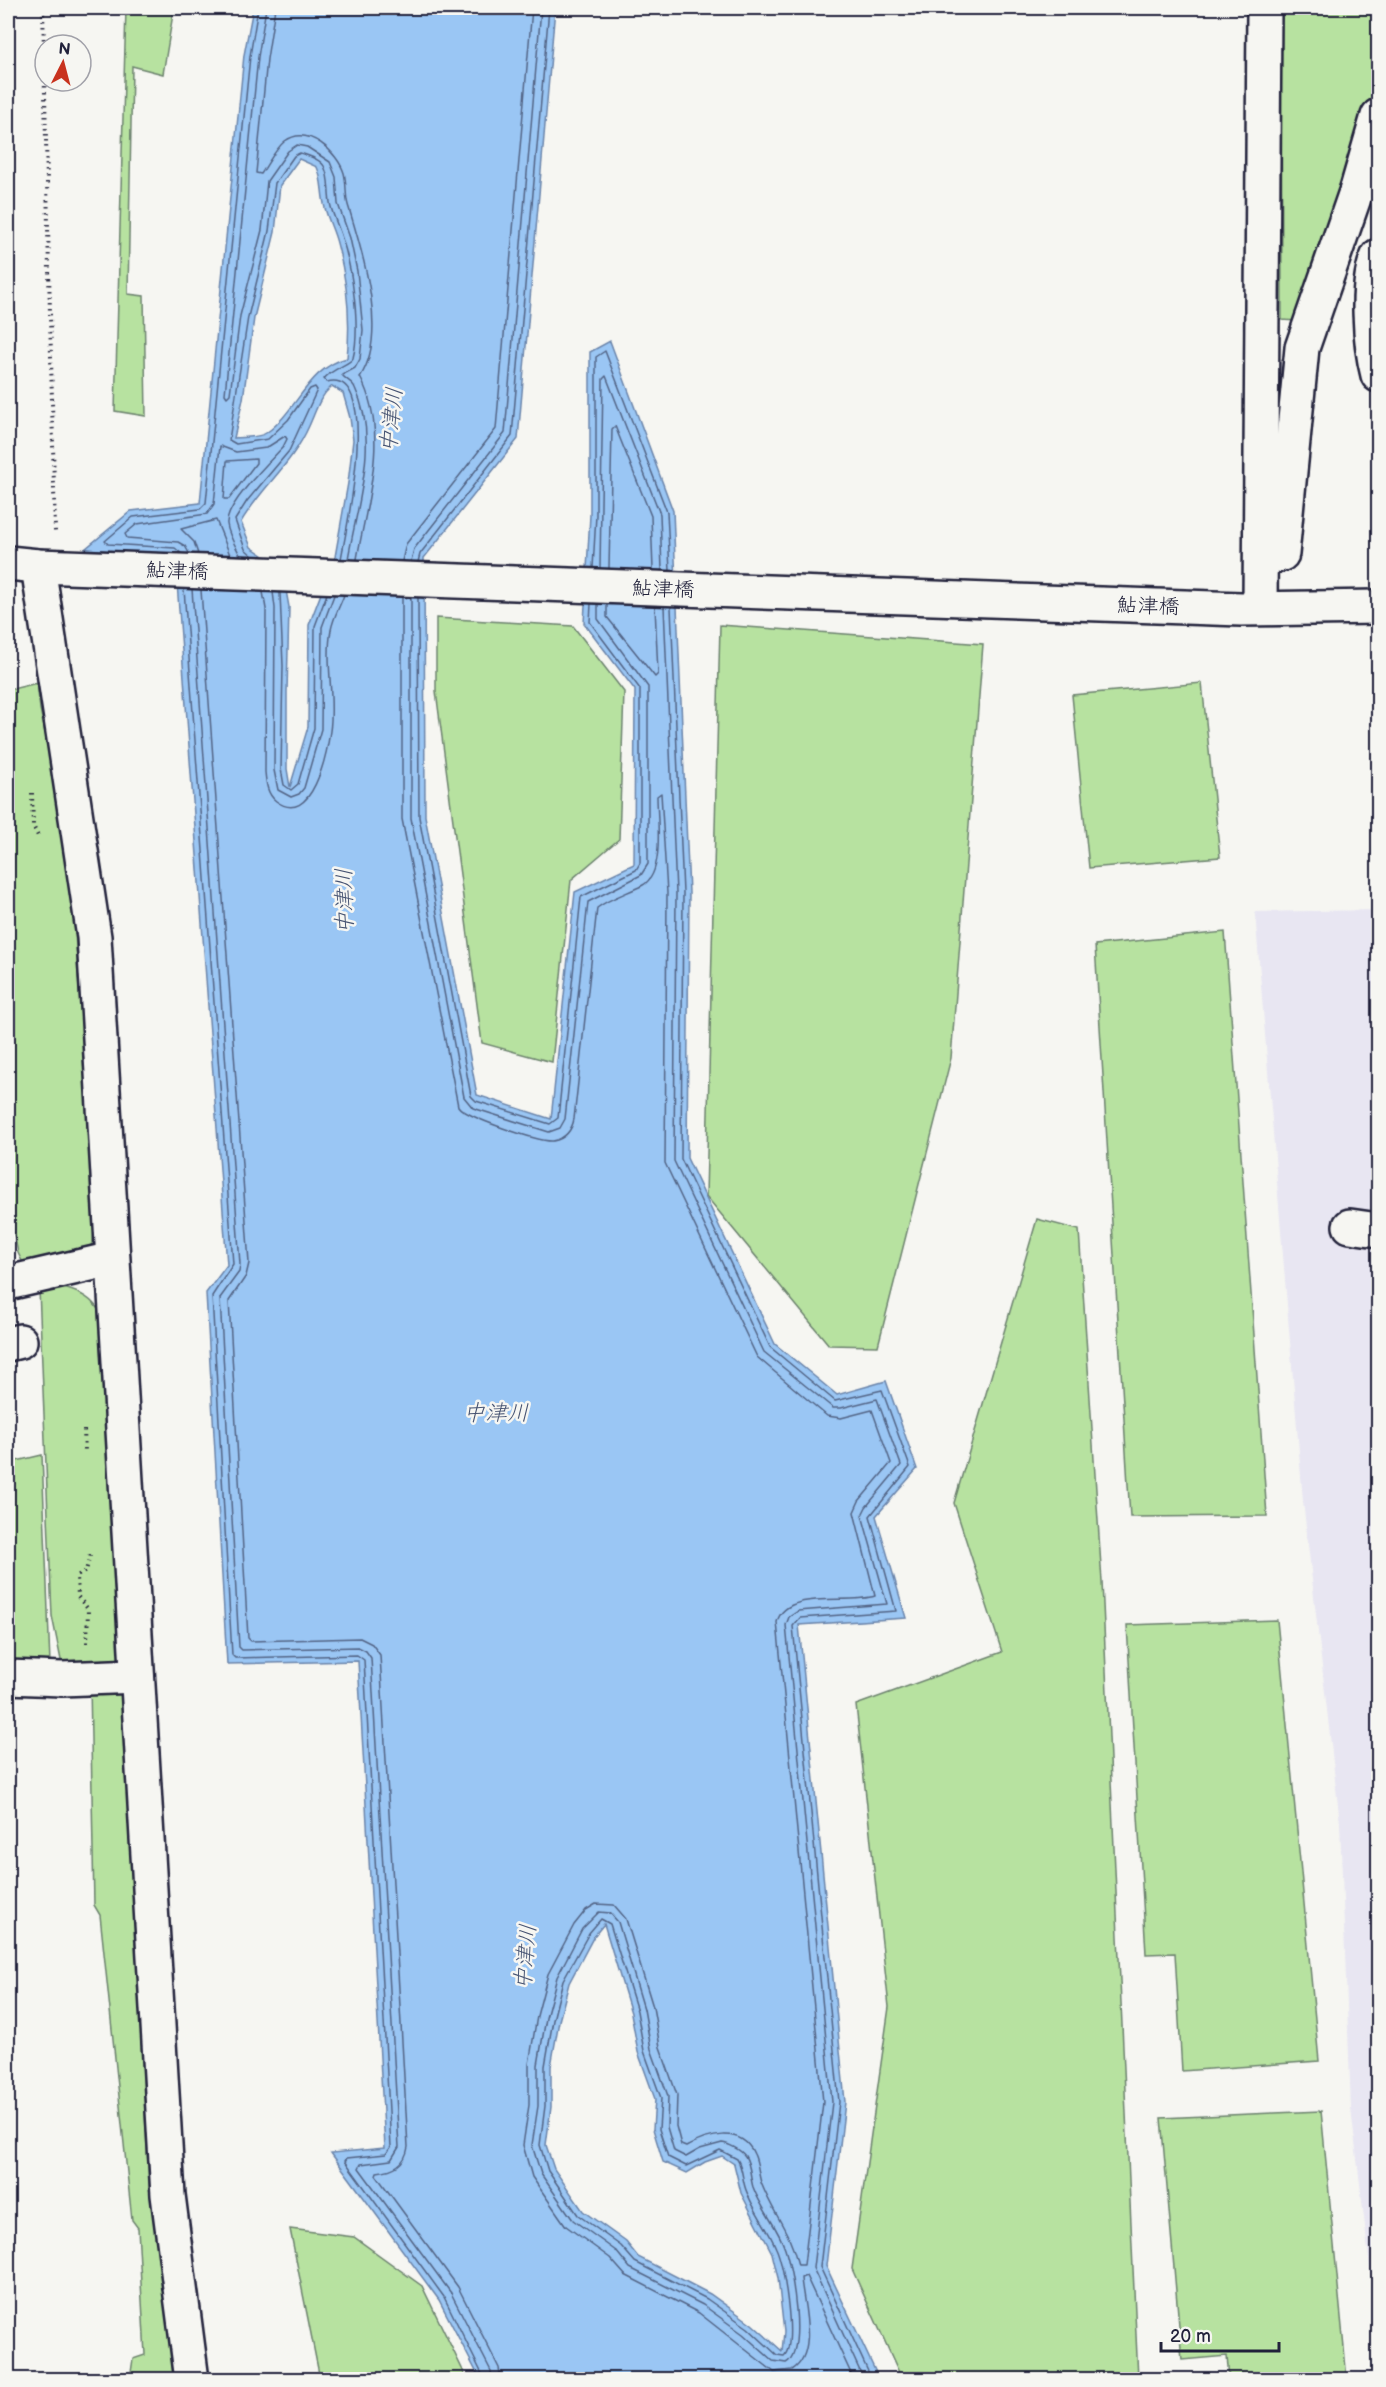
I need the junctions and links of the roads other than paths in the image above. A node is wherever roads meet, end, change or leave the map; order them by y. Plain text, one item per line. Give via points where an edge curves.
1 (1264, 8) edge
2 (1378, 116) edge
3 (1378, 256) edge
4 (1378, 375) edge
5 (1262, 560) junction
6 (23, 565) edge
7 (1378, 607) edge
8 (1250, 609) junction
9 (112, 1259) junction
10 (8, 1283) edge
11 (137, 1676) junction
12 (8, 1677) edge
13 (192, 2379) edge

1 - 5 street
2 - 5 street via 1302,348 1282,554
3 - 4 street via 1371,300
5 - 8 street
6 - 8 street, 鮎津橋
6 - 9 street via 94,937
7 - 8 street, 鮎津橋
9 - 10 street
9 - 11 street
11 - 12 street
11 - 13 street via 168,2195

